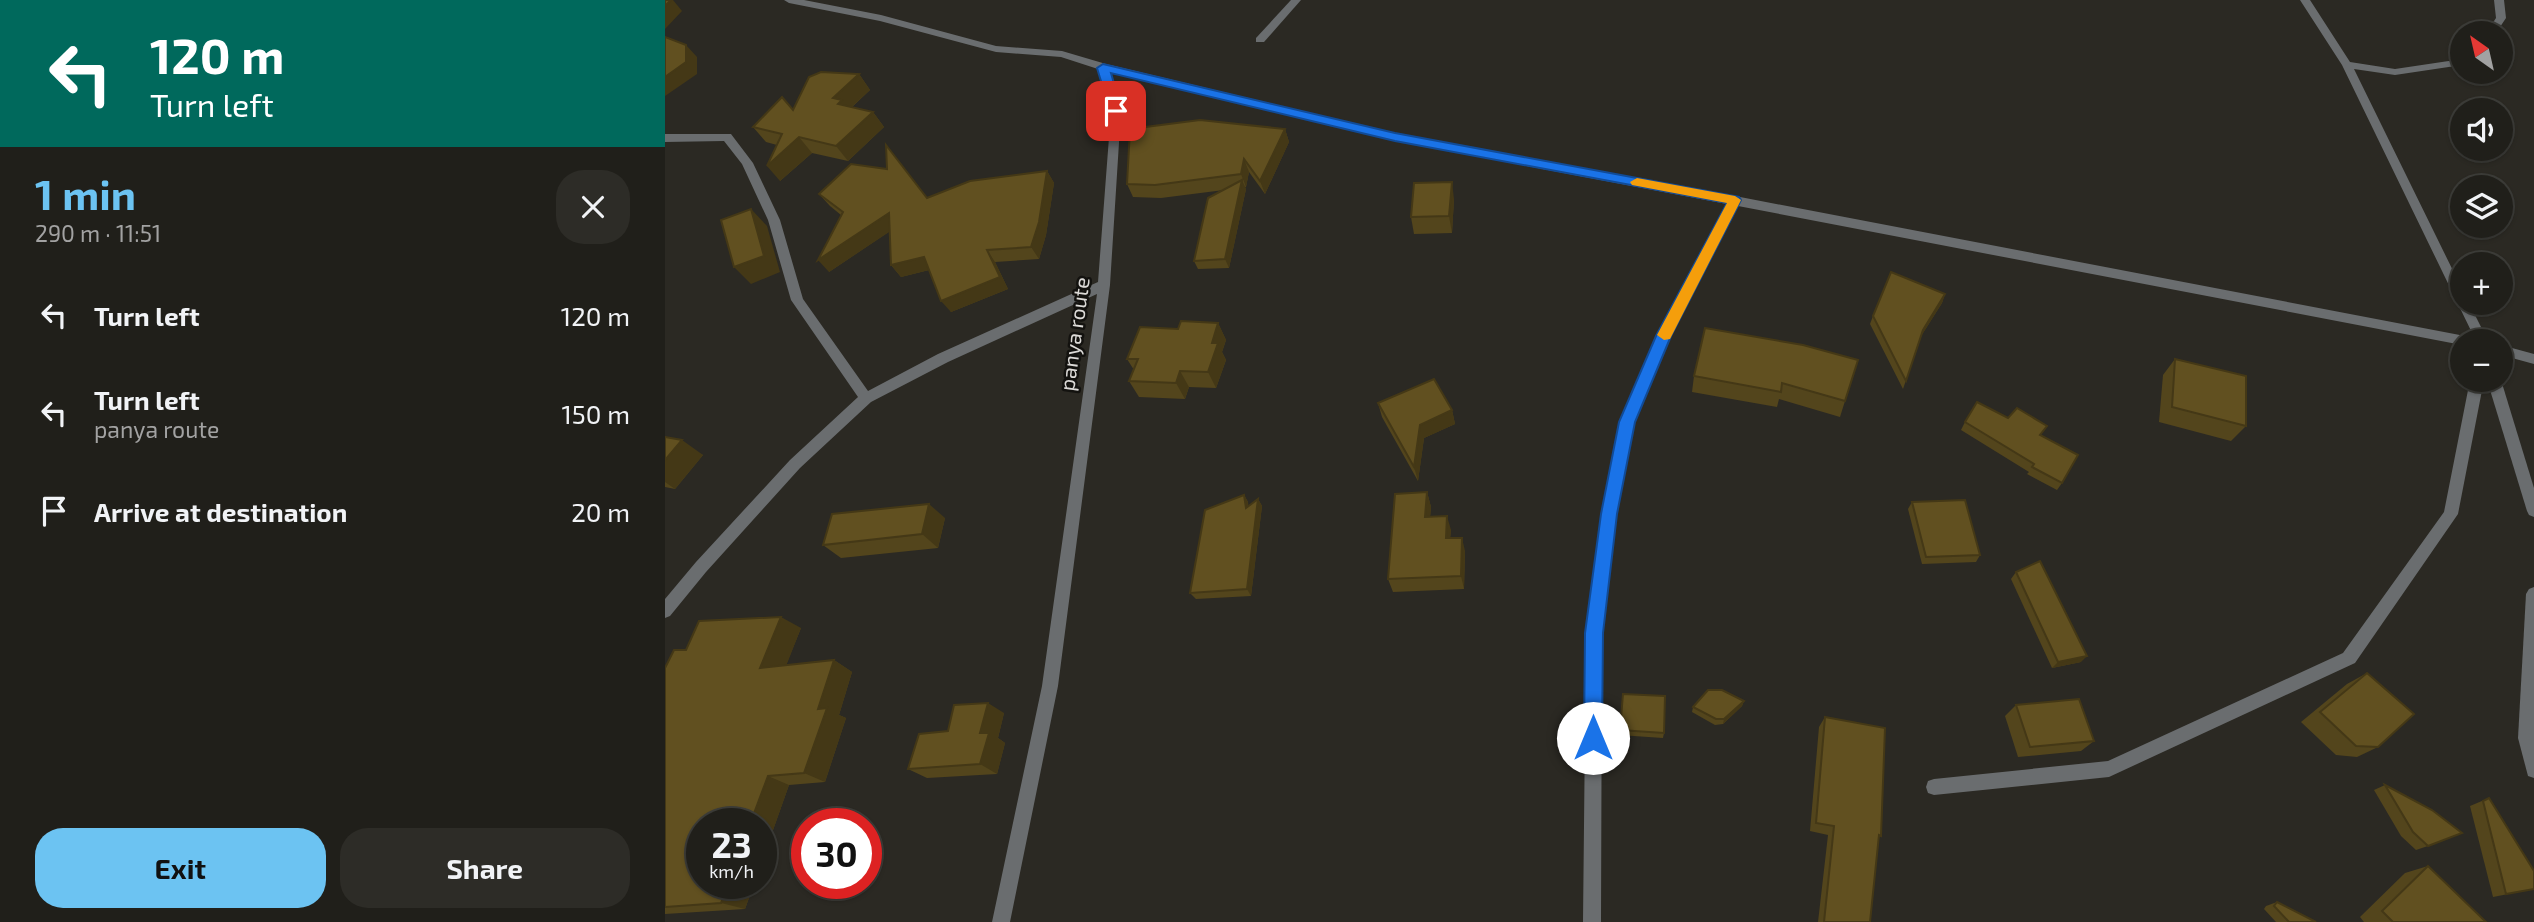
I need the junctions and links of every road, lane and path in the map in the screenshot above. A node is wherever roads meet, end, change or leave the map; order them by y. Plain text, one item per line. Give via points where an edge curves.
1 (789, 0) edge
2 (1296, 0) edge
3 (2305, 0) edge
4 (2499, 0) edge
5 (2499, 21) edge
6 (1260, 40) dead end
7 (2450, 64) edge
8 (2347, 65) junction
9 (1103, 68) junction
10 (665, 138) edge
11 (1735, 200) junction
12 (2450, 275) edge
13 (1104, 285) junction
14 (2450, 338) edge
15 (2513, 353) edge
16 (2534, 359) edge
17 (2475, 392) edge
18 (2498, 392) edge
19 (866, 398) junction
20 (2534, 511) edge
21 (2534, 594) edge
22 (665, 611) edge
23 (2534, 770) edge
24 (1934, 787) dead end
25 (1001, 922) edge
26 (1591, 922) edge

1 - 9 street via 881,18 996,49 1062,54
2 - 6 street
3 - 8 street
4 - 5 street
7 - 8 street via 2395,72
8 - 12 street
9 - 11 street via 1395,137
9 - 13 street, panya route via 1116,111
10 - 19 street via 727,137 747,163 774,220 797,300
11 - 14 street
11 - 26 street via 1664,336 1627,422 1609,514 1594,633
13 - 19 street
13 - 25 street, panya route via 1050,686
15 - 16 street
17 - 24 street via 2451,514 2349,658 2109,769
18 - 20 street
19 - 22 street via 795,464
21 - 23 street via 2526,738

